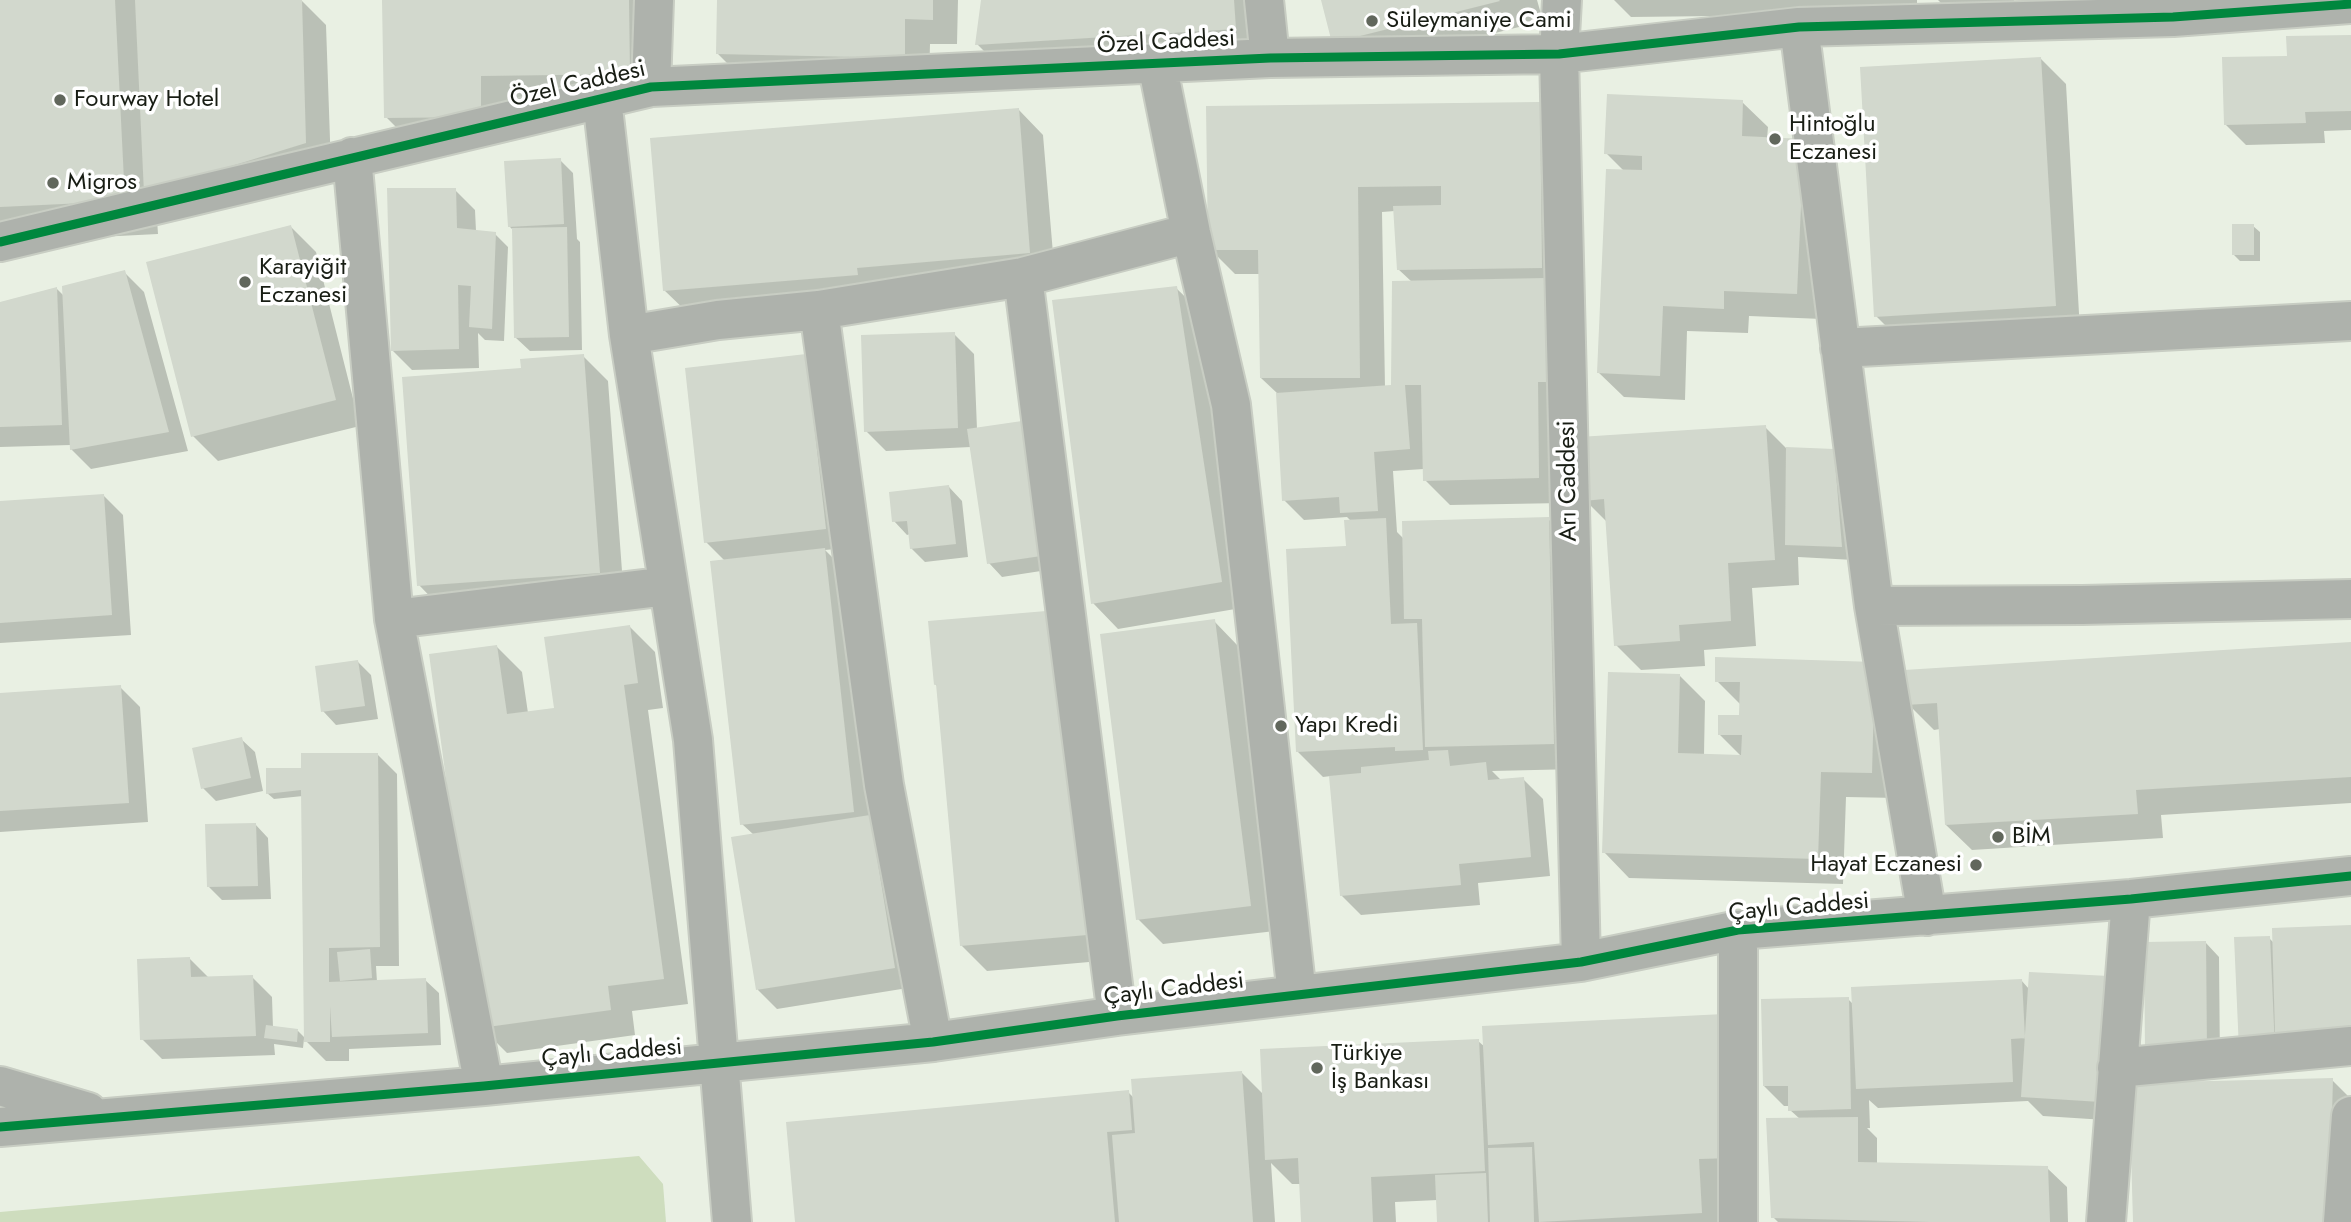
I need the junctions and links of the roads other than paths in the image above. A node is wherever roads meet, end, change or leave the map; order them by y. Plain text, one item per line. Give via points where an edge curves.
1 (654, 0) edge
2 (1264, 0) edge
3 (1562, 0) edge
4 (2351, 4) edge
5 (2173, 8) edge
6 (1799, 27) junction
7 (1559, 54) junction
8 (1270, 58) junction
9 (1157, 63) junction
10 (651, 87) junction
11 (602, 99) junction
12 (352, 157) junction
13 (1191, 233) junction
14 (0, 242) edge
15 (1023, 277) junction
16 (819, 310) junction
17 (2351, 321) edge
18 (629, 335) junction
19 (1840, 348) junction
20 (668, 586) junction
21 (2351, 599) edge
22 (1874, 606) junction
23 (394, 619) junction
24 (2351, 876) edge
25 (2131, 899) junction
26 (1927, 916) junction
27 (1738, 930) junction
28 (1581, 962) junction
29 (1297, 995) junction
30 (1117, 1016) junction
31 (933, 1041) junction
32 (2351, 1046) edge
33 (720, 1064) junction
34 (2118, 1068) junction
35 (0, 1086) edge
36 (484, 1086) junction
37 (2351, 1116) edge
38 (110, 1118) junction
39 (0, 1127) edge
40 (732, 1222) edge
41 (1738, 1222) edge
42 (2106, 1222) edge
43 (2343, 1222) edge

1 - 10 street
2 - 8 street
3 - 7 street, Arı Caddesi
4 - 5 street, Özel Caddesi
5 - 6 street, Özel Caddesi
6 - 7 street, Özel Caddesi
6 - 19 street
7 - 8 street, Özel Caddesi
7 - 28 street, Arı Caddesi
8 - 9 street, Özel Caddesi
9 - 10 street, Özel Caddesi
9 - 13 street
10 - 11 street, Özel Caddesi
11 - 12 street, Özel Caddesi
11 - 18 street
12 - 14 street, Özel Caddesi
12 - 23 street
13 - 15 street
13 - 29 street via 1231,405
15 - 16 street
15 - 30 street
16 - 18 street
16 - 31 street via 884,785
17 - 19 street
18 - 20 street
19 - 22 street
20 - 23 street
20 - 33 street via 693,740
21 - 22 street
22 - 26 street
23 - 36 street
24 - 25 street, Çaylı Caddesi
25 - 26 street, Çaylı Caddesi
25 - 34 street
26 - 27 street, Çaylı Caddesi
27 - 28 street, Çaylı Caddesi
27 - 41 street
28 - 29 street, Çaylı Caddesi
29 - 30 street, Çaylı Caddesi
30 - 31 street, Çaylı Caddesi
31 - 33 street, Çaylı Caddesi
32 - 34 street
33 - 36 street, Çaylı Caddesi
33 - 40 street
34 - 42 street
35 - 38 street
36 - 38 street, Çaylı Caddesi
37 - 43 street
38 - 39 street, Çaylı Caddesi

